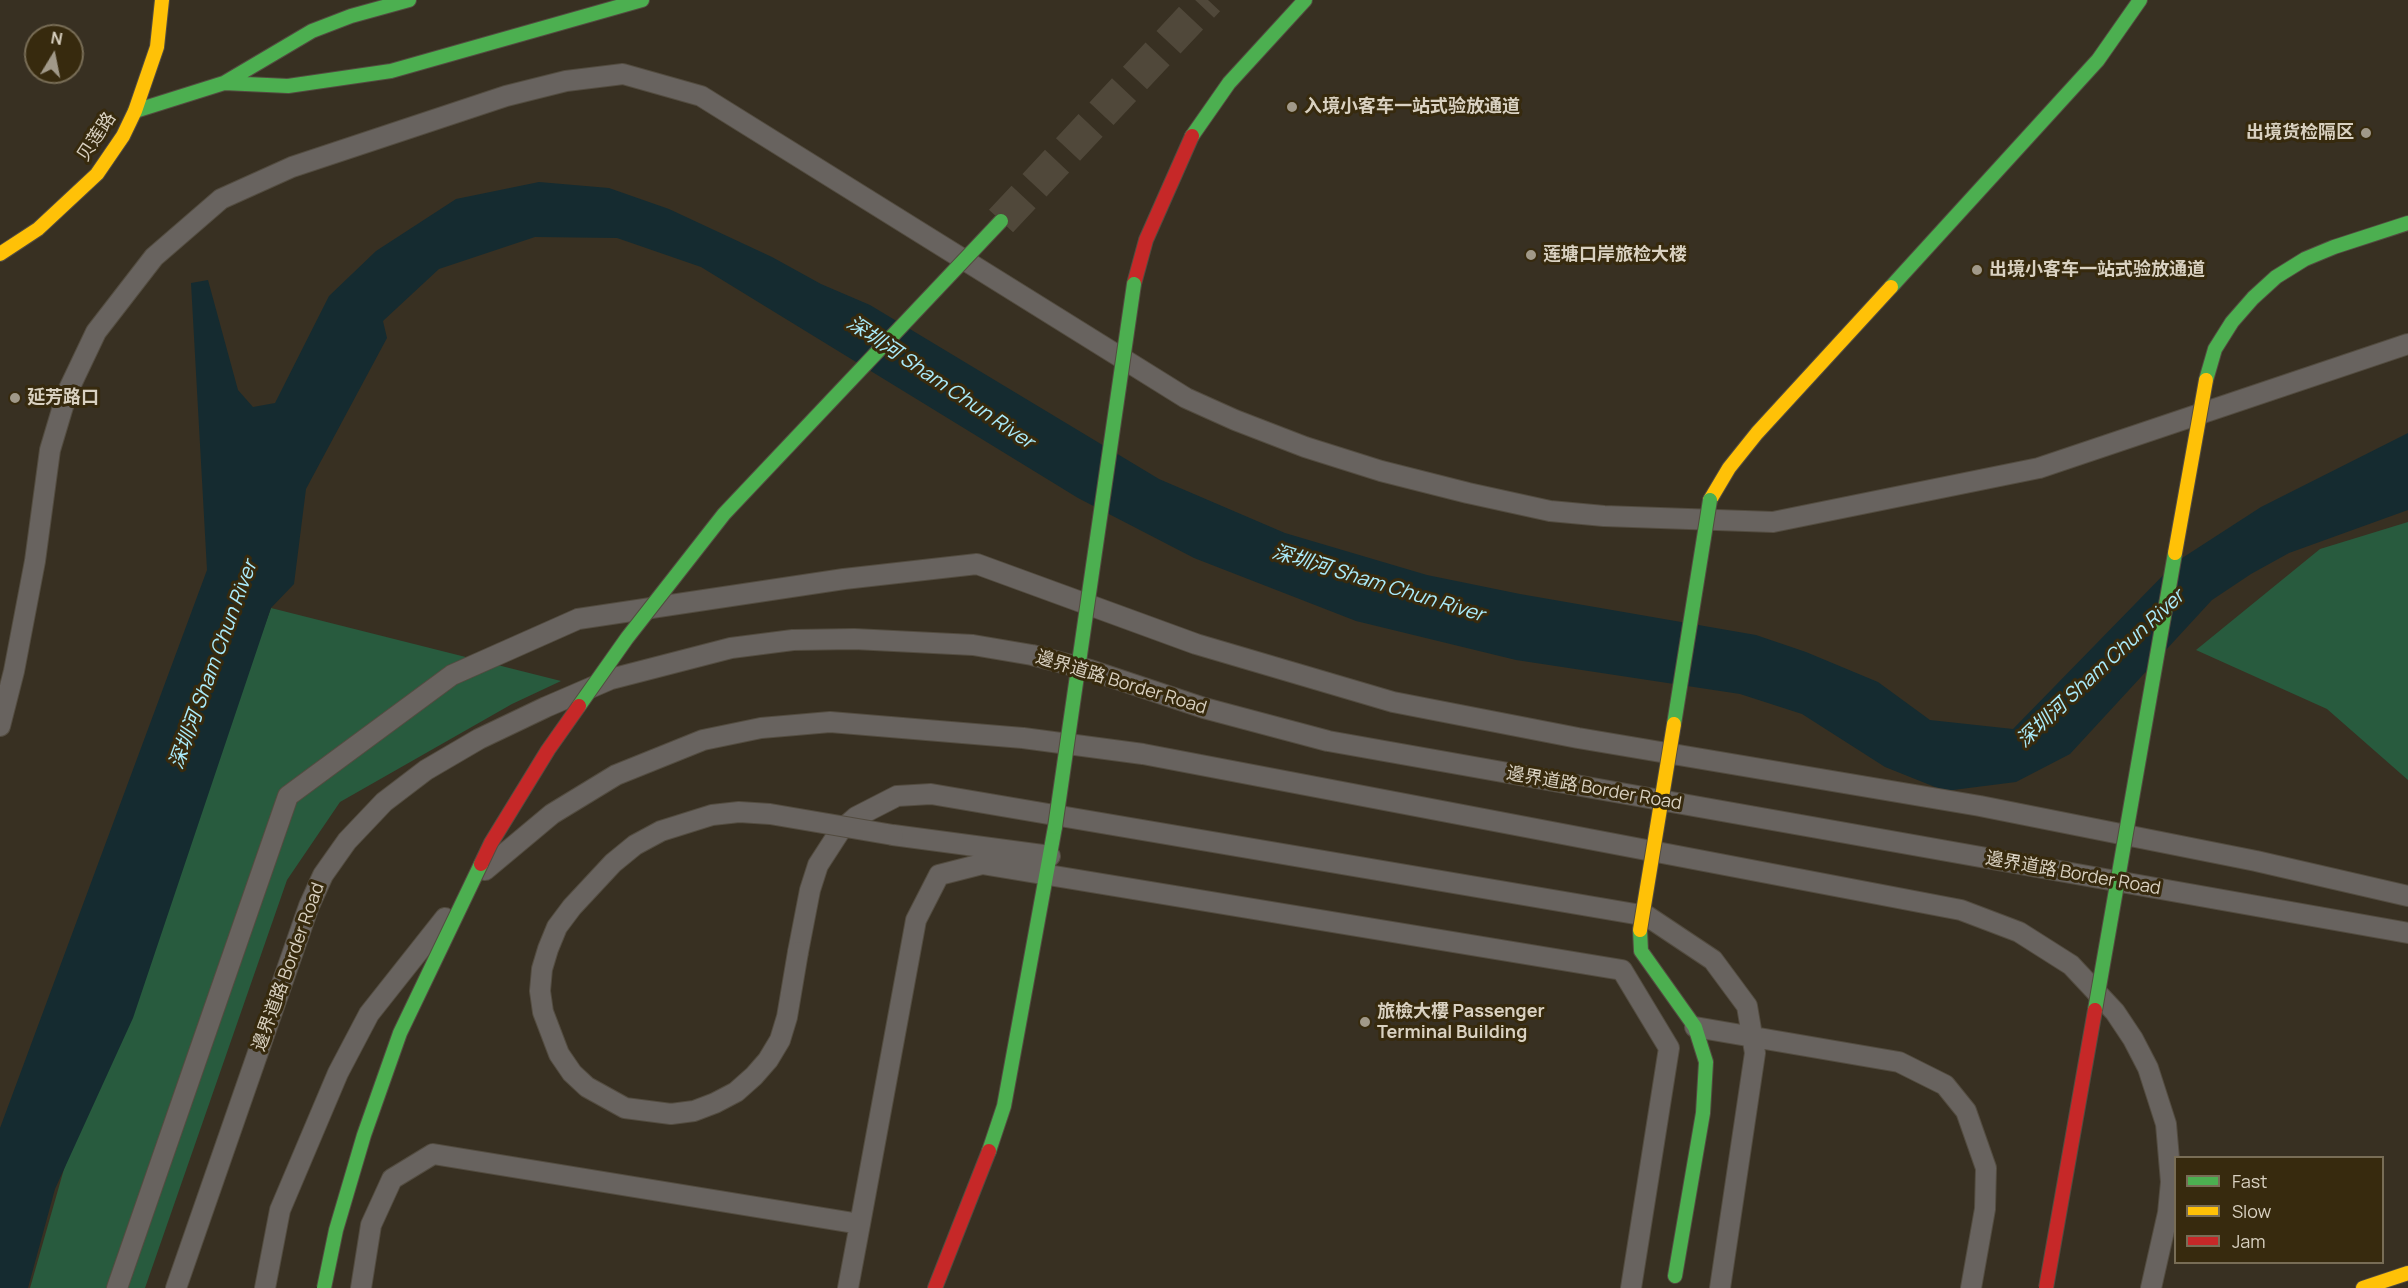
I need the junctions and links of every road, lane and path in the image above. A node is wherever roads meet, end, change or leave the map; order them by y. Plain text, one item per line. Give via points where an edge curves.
1 (162, 0) edge
2 (409, 0) edge
3 (642, 0) edge
4 (1305, 0) edge
5 (2140, 0) edge
6 (224, 83) junction
7 (135, 111) junction
8 (1001, 221) tunnel mouth
9 (2408, 223) edge
10 (0, 254) edge
11 (2408, 344) edge
12 (0, 726) edge
13 (1050, 855) junction
14 (2408, 896) edge
15 (2408, 933) edge
16 (1695, 1027) junction
17 (860, 1224) junction
18 (2408, 1274) edge
19 (1675, 1276) dead end
20 (117, 1288) edge
21 (176, 1288) edge
22 (266, 1288) edge
23 (324, 1288) edge
24 (361, 1288) edge
25 (848, 1288) edge
26 (935, 1288) edge
27 (1631, 1288) edge
28 (1720, 1288) edge
29 (1971, 1288) edge
30 (2046, 1288) edge
31 (2151, 1288) edge
32 (2363, 1288) edge
33 (2387, 1288) edge

1 - 7 main road, 贝莲路 via 157,47
2 - 6 main road via 312,31
3 - 6 main road via 391,71 288,86
4 - 13 main road, bridge via 1229,83 1190,139 1146,240 1134,284
5 - 16 main road, bridge via 2098,60 1757,433 1710,500 1640,930 1641,951
6 - 7 main road
7 - 10 main road, 贝莲路 via 97,174 38,229
8 - 23 main road, bridge via 724,514 627,638 548,750 491,843 400,1033 364,1135 336,1230
9 - 30 main road, bridge via 2305,259 2276,277 2232,322 2215,350 2206,380
11 - 12 lane via 2039,468 1773,522 1550,511 1382,471 1234,420 1186,398 701,96 623,75 566,81 506,96 292,167 221,200 154,257 96,332 67,393 50,450 33,572
13 - 26 main road via 1004,1106
13 - 28 lane, bridge via 893,835 770,814 712,815 661,831 635,845 572,907 557,927 542,969 543,1012 559,1054 572,1073 587,1087 625,1108 671,1114 694,1111 736,1092 768,1060 780,1040 818,865 840,831 856,817 897,796 931,794 1647,916 1713,960 1747,1006 1755,1053
14 - 20 lane via 1980,806 1578,738 1393,702 1196,644 977,564 844,579 578,619 452,675 288,796
15 - 21 lane, 邊界道路 Border Road via 1361,748 1238,718 1032,655 973,645 854,639 793,640 731,648 611,679 479,739 426,770 384,802 347,841 322,875 309,906
16 - 19 main road via 1706,1062 1706,1086
16 - 29 lane via 1899,1062 1945,1085 1966,1111 1986,1168 1985,1209
17 - 24 lane via 433,1154 392,1179 371,1225
17 - 25 lane
17 - 27 lane via 916,920 939,875 982,864 1622,970 1669,1048
18 - 32 main road
18 - 33 main road
22 - 31 lane via 280,1210 348,1053 369,1014 425,940 488,867 552,814 616,775 703,740 761,728 830,722 1023,738 1143,754 1961,910 1991,920 2036,941 2071,965 2115,1012 2148,1068 2166,1125 2171,1182

